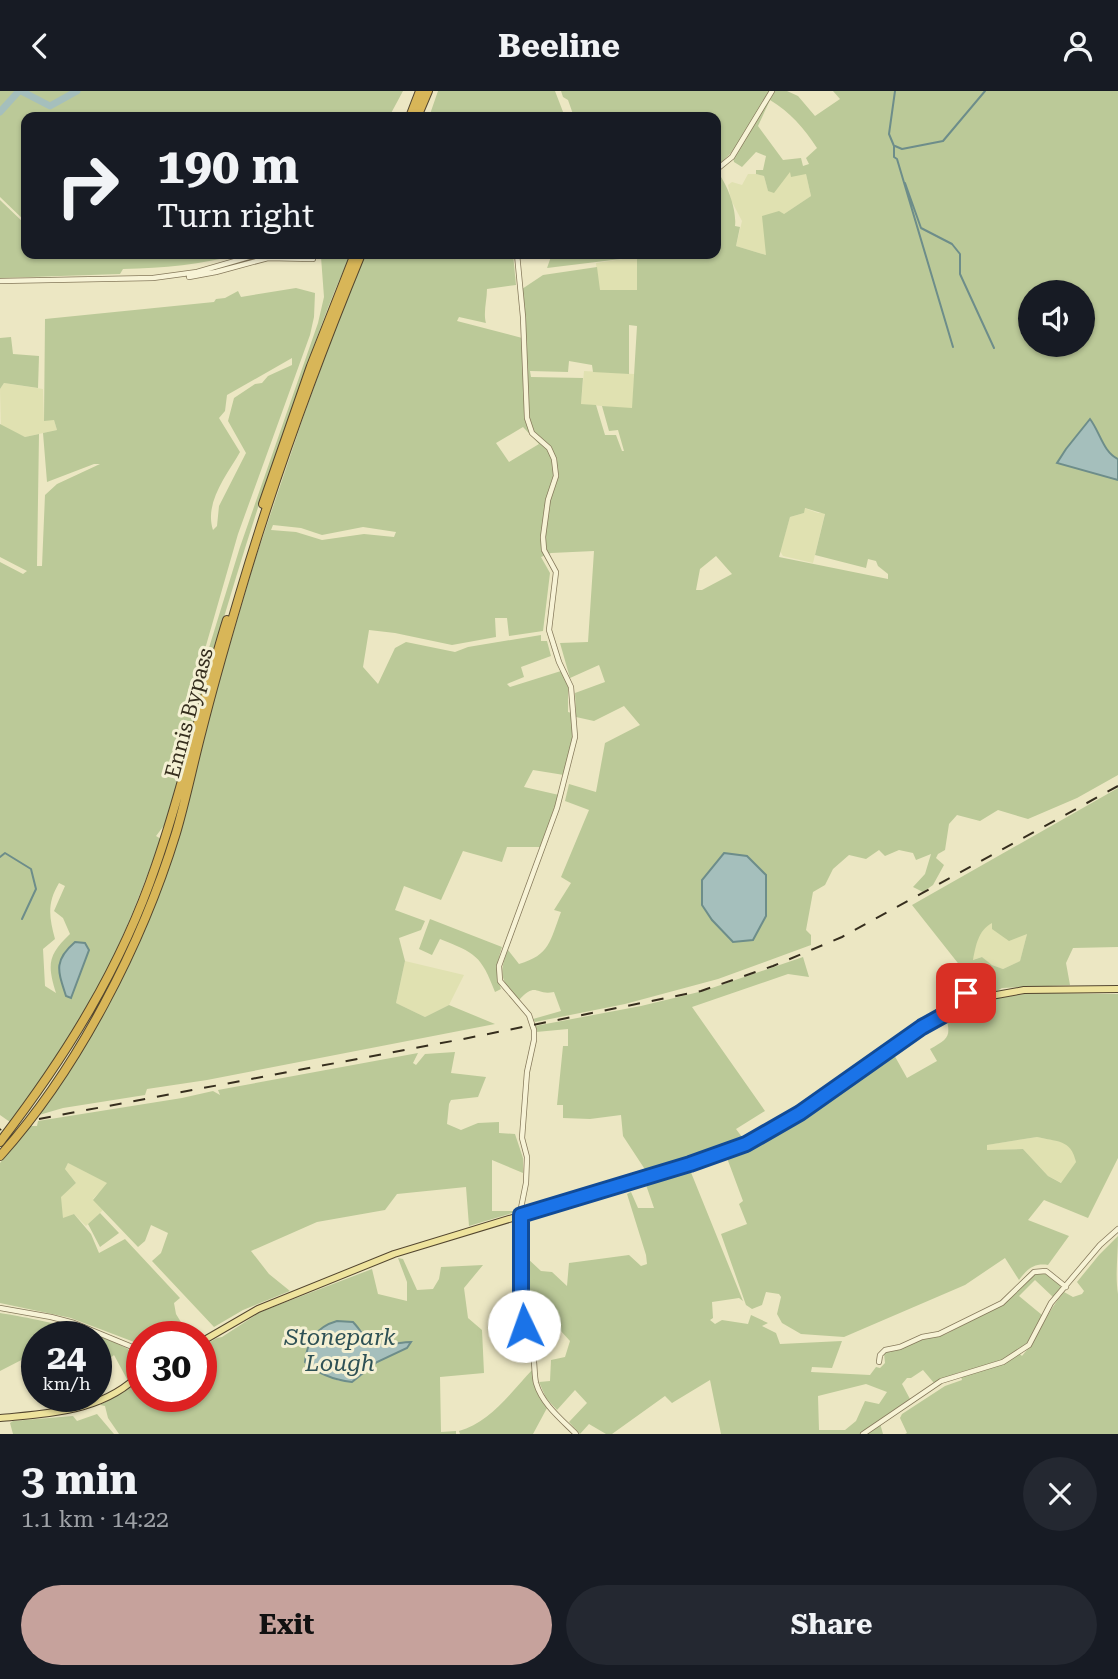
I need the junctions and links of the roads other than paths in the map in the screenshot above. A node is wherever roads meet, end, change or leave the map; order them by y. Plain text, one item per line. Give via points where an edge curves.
1 (420, 91) edge
2 (428, 91) edge
3 (772, 91) edge
4 (412, 112) edge
5 (419, 112) edge
6 (721, 166) edge
7 (245, 259) edge
8 (261, 259) edge
9 (353, 259) edge
10 (359, 259) edge
11 (517, 259) edge
12 (215, 270) junction
13 (189, 277) dead end
14 (0, 281) edge
15 (1118, 989) edge
16 (974, 999) junction
17 (960, 1006) junction
18 (0, 1142) edge
19 (0, 1156) edge
20 (521, 1215) junction
21 (1118, 1229) edge
22 (1066, 1287) junction
23 (0, 1308) edge
24 (217, 1333) edge
25 (126, 1344) edge
26 (880, 1361) dead end
27 (126, 1385) edge
28 (0, 1418) edge
29 (576, 1434) edge
30 (863, 1434) edge

1 - 4 highway
2 - 5 highway
3 - 6 street via 733,157
7 - 12 street
8 - 12 street
9 - 18 highway, Ennis Bypass via 274,469 147,890 91,1009 47,1081
10 - 19 highway, Ennis Bypass via 263,521 176,833 151,903 101,1009 63,1071
11 - 20 street via 527,418 532,433 549,448 556,475 543,537 544,550 556,572 549,630 571,687 576,737 558,809 499,966 500,981 528,1015 534,1030 523,1116 527,1157
12 - 13 street
12 - 14 street via 153,278
15 - 16 main road via 1024,991
16 - 17 main road via 969,1009
16 - 17 main road via 964,994
17 - 20 main road via 746,1144
20 - 24 main road via 445,1237 321,1283 258,1309
20 - 29 street via 521,1313 536,1381 551,1410
21 - 22 street
22 - 26 street via 1046,1271 1034,1272 1002,1303 939,1334 885,1350
22 - 30 street via 1051,1303 1029,1345 993,1366 941,1381
23 - 25 street via 74,1323
27 - 28 main road via 81,1408

